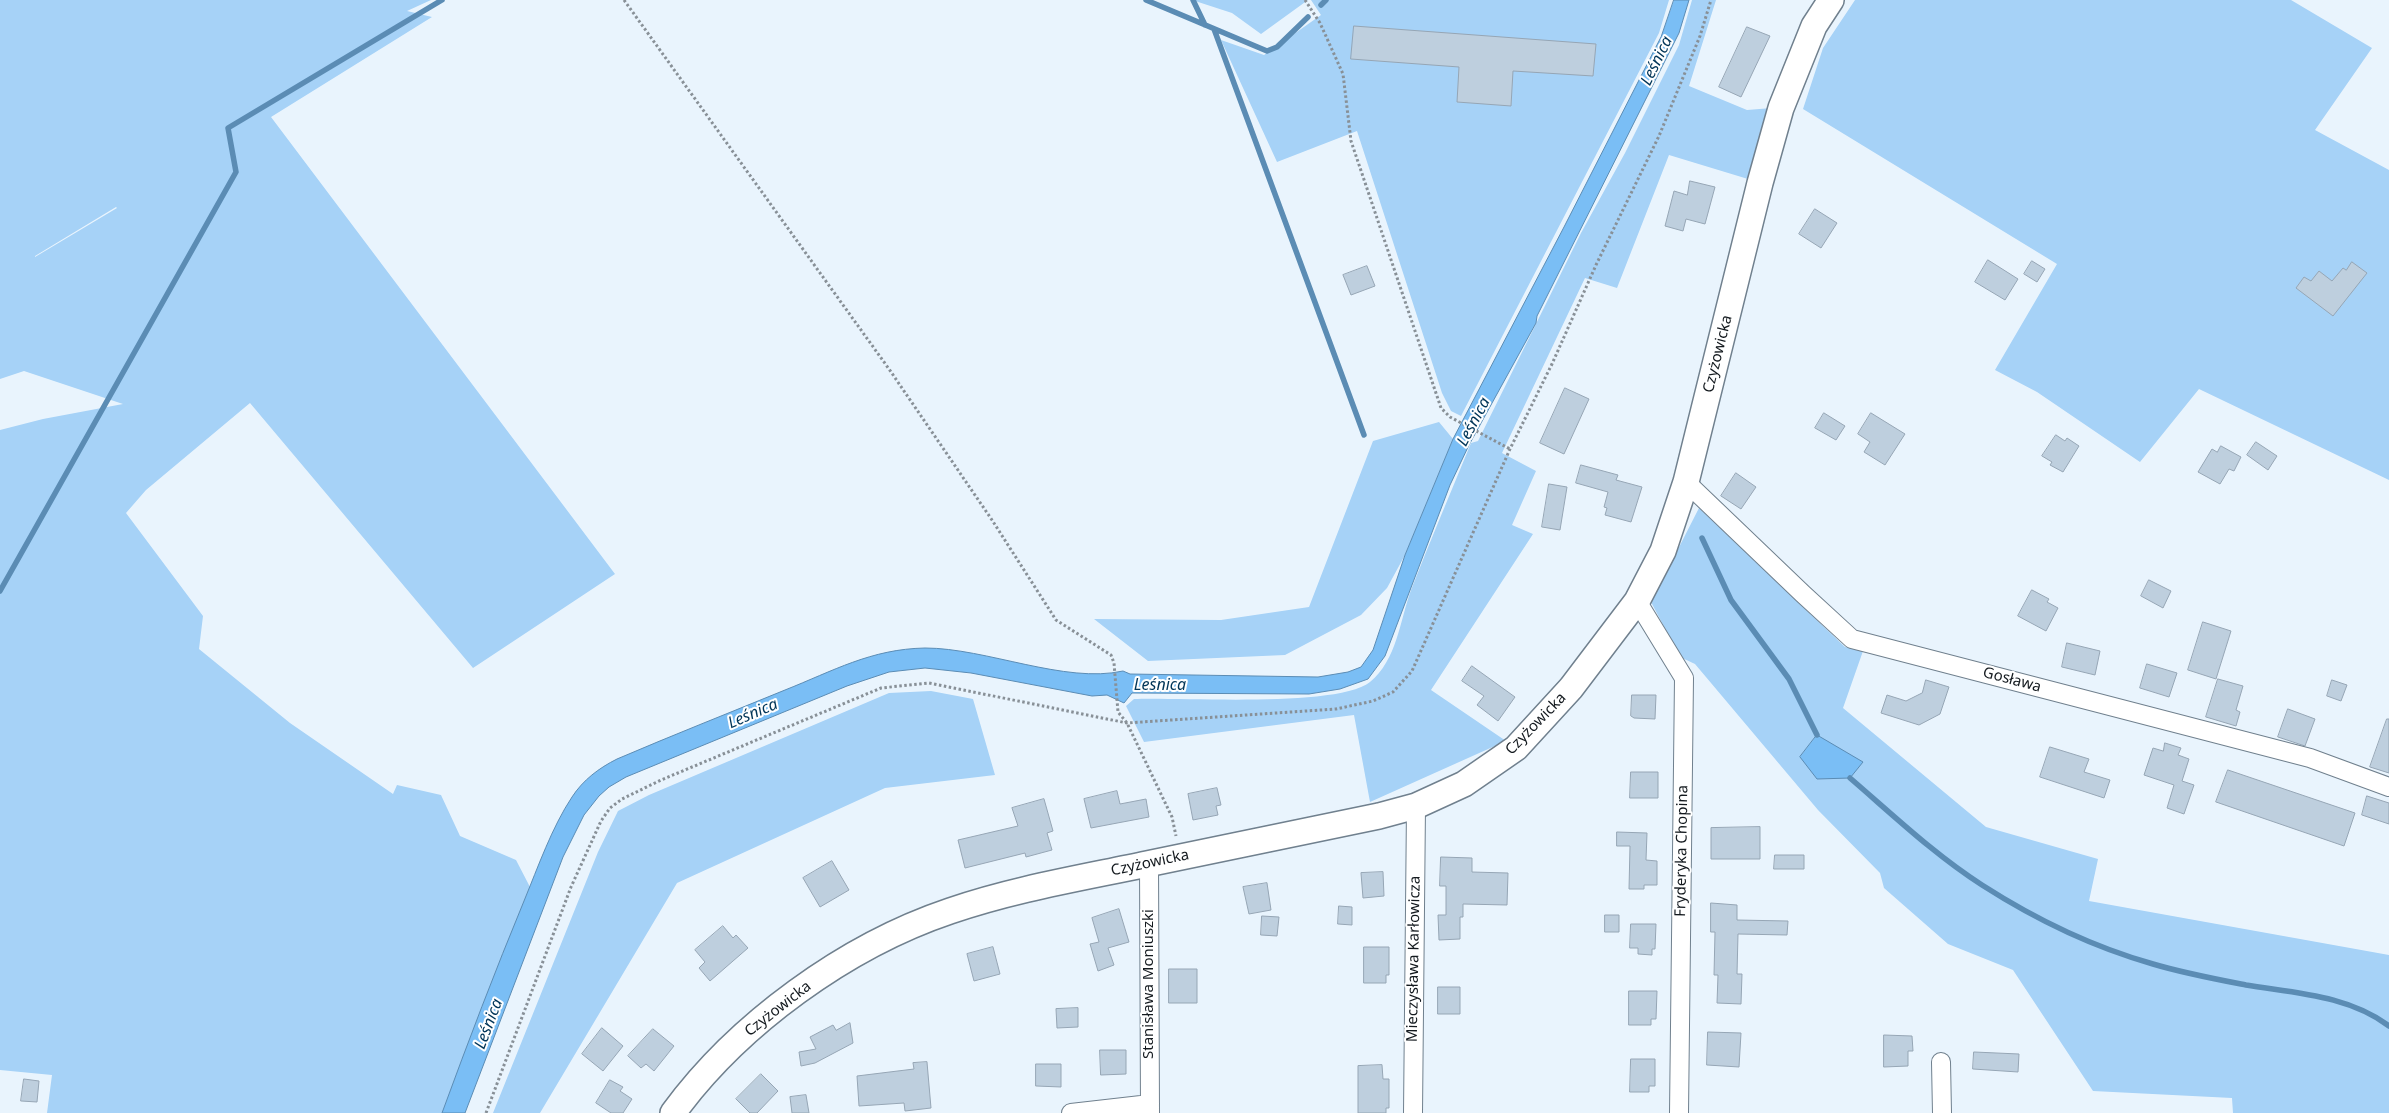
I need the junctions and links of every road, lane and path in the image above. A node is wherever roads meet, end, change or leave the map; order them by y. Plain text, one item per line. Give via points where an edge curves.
1 (624, 0) edge
2 (1306, 0) edge
3 (1711, 0) edge
4 (1831, 0) edge
5 (1510, 448) junction
6 (1686, 482) junction
7 (1637, 601) junction
8 (1127, 723) junction
9 (2389, 787) edge
10 (1416, 806) junction
11 (1181, 856) junction
12 (1149, 864) junction
13 (1942, 1062) dead end
14 (1150, 1109) edge
15 (486, 1113) edge
16 (672, 1113) edge
17 (1071, 1113) edge
18 (1413, 1113) edge
19 (1679, 1113) edge
20 (1942, 1113) edge

1 - 8 path via 890,369 1056,620 1111,655 1118,712
2 - 5 path via 1343,74 1351,141 1441,408 1450,418
3 - 5 path via 1700,36 1659,136
4 - 6 street, Czyżowicka via 1814,26 1781,108
5 - 8 path via 1412,671 1394,692 1373,701 1336,709
6 - 7 street, Czyżowicka via 1663,551
6 - 9 street, Gosława via 1852,638 2310,758
7 - 10 street, Czyżowicka via 1571,688 1516,748 1464,784
7 - 19 street, Fryderyka Chopina via 1684,678
8 - 11 path via 1172,817
8 - 15 path via 929,683 881,688 622,799 601,821 571,887
10 - 11 street, Czyżowicka
10 - 18 street, Mieczysława Karłowicza
11 - 12 street, Czyżowicka
12 - 14 street, Stanisława Moniuszki
12 - 16 street, Czyżowicka via 1023,890 949,911 879,942 803,988 761,1021 719,1059
13 - 20 street
14 - 17 street, Stanisława Moniuszki

